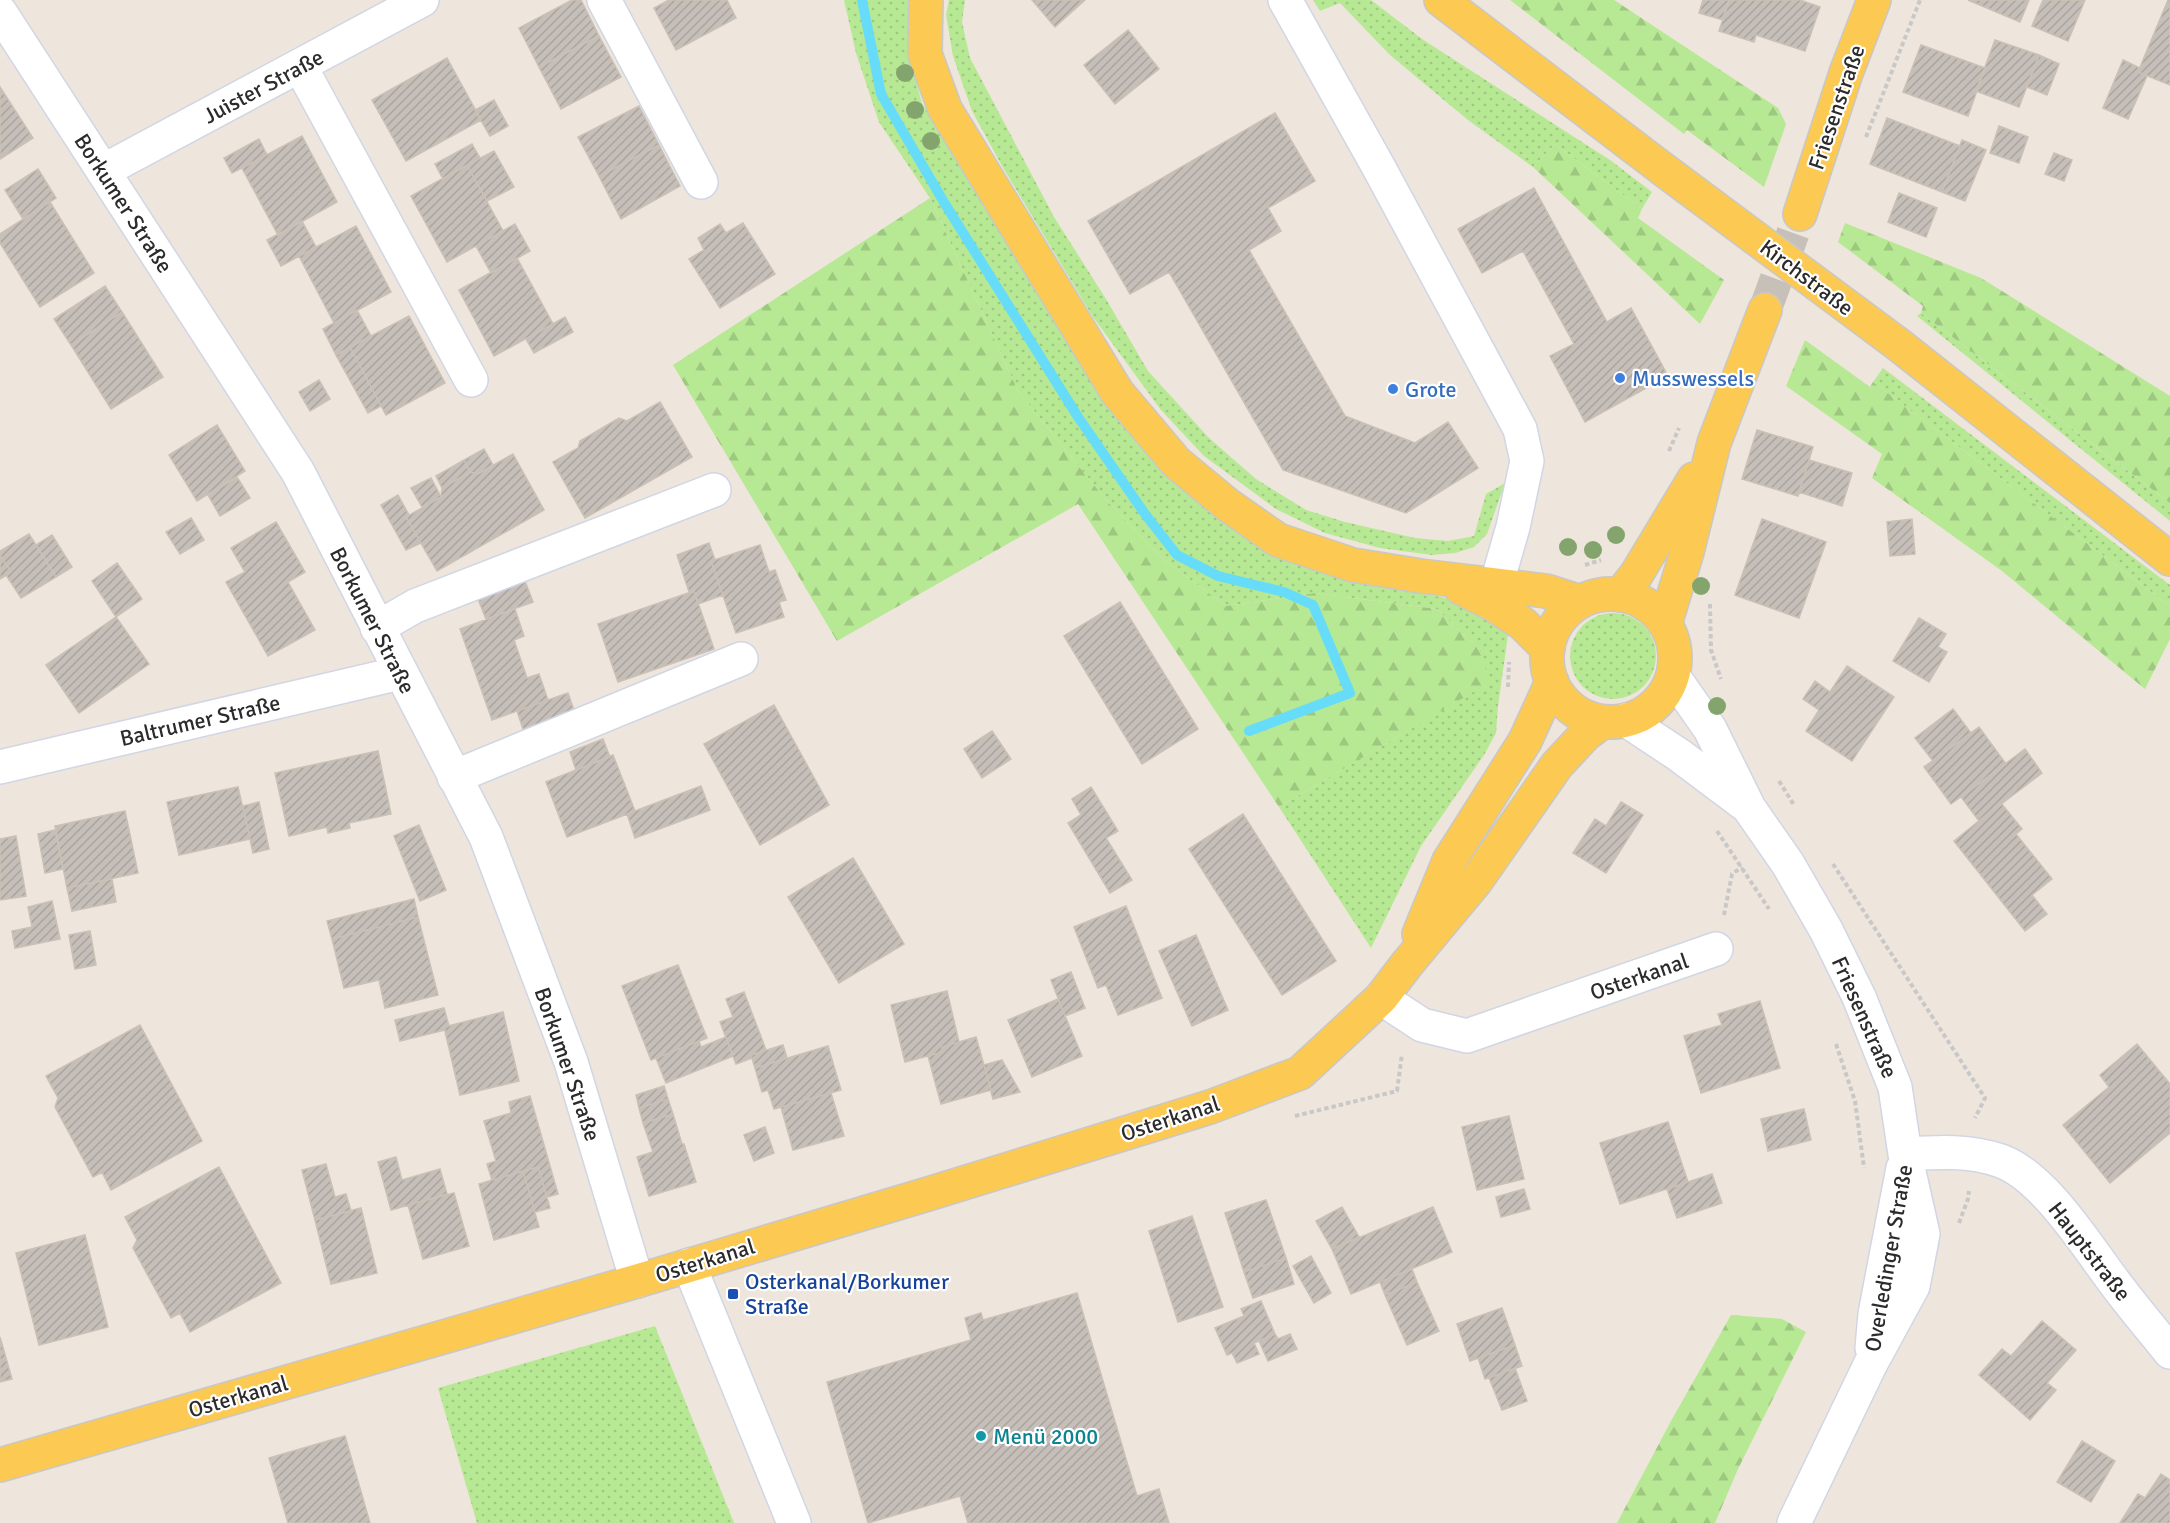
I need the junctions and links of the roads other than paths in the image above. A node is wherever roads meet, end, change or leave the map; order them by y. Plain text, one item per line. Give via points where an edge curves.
1 (422, 0) edge
2 (604, 0) edge
3 (926, 0) edge
4 (1285, 0) edge
5 (1441, 0) edge
6 (1874, 0) edge
7 (0, 12) edge
8 (300, 66) junction
9 (103, 171) junction
10 (701, 182) dead end
11 (1800, 214) tunnel mouth
12 (1765, 310) tunnel mouth
13 (471, 380) dead end
14 (1714, 443) junction
15 (714, 490) dead end
16 (2170, 559) edge
17 (1494, 594) junction
18 (1620, 595) junction
19 (1580, 603) junction
20 (1665, 624) junction
21 (377, 628) junction
22 (1548, 649) junction
23 (741, 659) dead end
24 (400, 673) junction
25 (1673, 676) junction
26 (1552, 682) junction
27 (1614, 721) junction
28 (0, 767) edge
29 (454, 777) junction
30 (1749, 808) junction
31 (1716, 949) road end
32 (1407, 964) junction
33 (1381, 998) junction
34 (1905, 1154) junction
35 (689, 1265) junction
36 (637, 1281) junction
37 (2170, 1352) edge
38 (0, 1465) edge
39 (794, 1523) edge
40 (1794, 1523) edge

1 - 8 street, Juister Straße
2 - 10 street
3 - 17 main road via 925,54 945,109 1117,392 1176,462 1278,540 1353,565 1444,579
4 - 17 street via 1520,429 1527,461
5 - 16 main road, Kirchstraße, bridge via 1899,345
6 - 11 main road, Friesenstraße
7 - 9 street, Borkumer Straße
8 - 9 street, Juister Straße
8 - 13 street
9 - 21 street, Borkumer Straße via 298,472
12 - 14 main road
14 - 18 main road via 1658,541
14 - 20 main road
15 - 21 street via 415,606
17 - 19 main road via 1546,591
17 - 22 main road
18 - 19 main road via 1606,594
18 - 20 main road via 1638,600
19 - 22 main road via 1564,615 1553,631
20 - 25 main road via 1673,640
21 - 24 street, Borkumer Straße
22 - 26 main road
23 - 29 street
24 - 28 street, Baltrumer Straße
24 - 29 street, Borkumer Straße
25 - 27 main road via 1656,705 1642,714
25 - 30 street, Friesenstraße via 1710,729
26 - 27 main road via 1571,708 1586,717
26 - 32 main road, Osterkanal via 1525,741 1449,861
27 - 30 street, Friesenstraße via 1678,755
27 - 32 main road, Osterkanal via 1585,735 1557,765 1476,881
29 - 36 street, Borkumer Straße via 486,837 571,1062
30 - 34 street, Friesenstraße via 1788,864 1859,997 1895,1088
31 - 33 street, Osterkanal via 1467,1036 1422,1025
32 - 33 main road, Osterkanal
33 - 35 main road, Osterkanal via 1300,1072 1280,1080 1210,1107
34 - 37 street, Hauptstraße via 1970,1153 2000,1161 2031,1180
34 - 40 street, Overledinger Straße via 1875,1314 1870,1365
35 - 36 main road, Osterkanal
35 - 39 street
36 - 38 main road, Osterkanal

